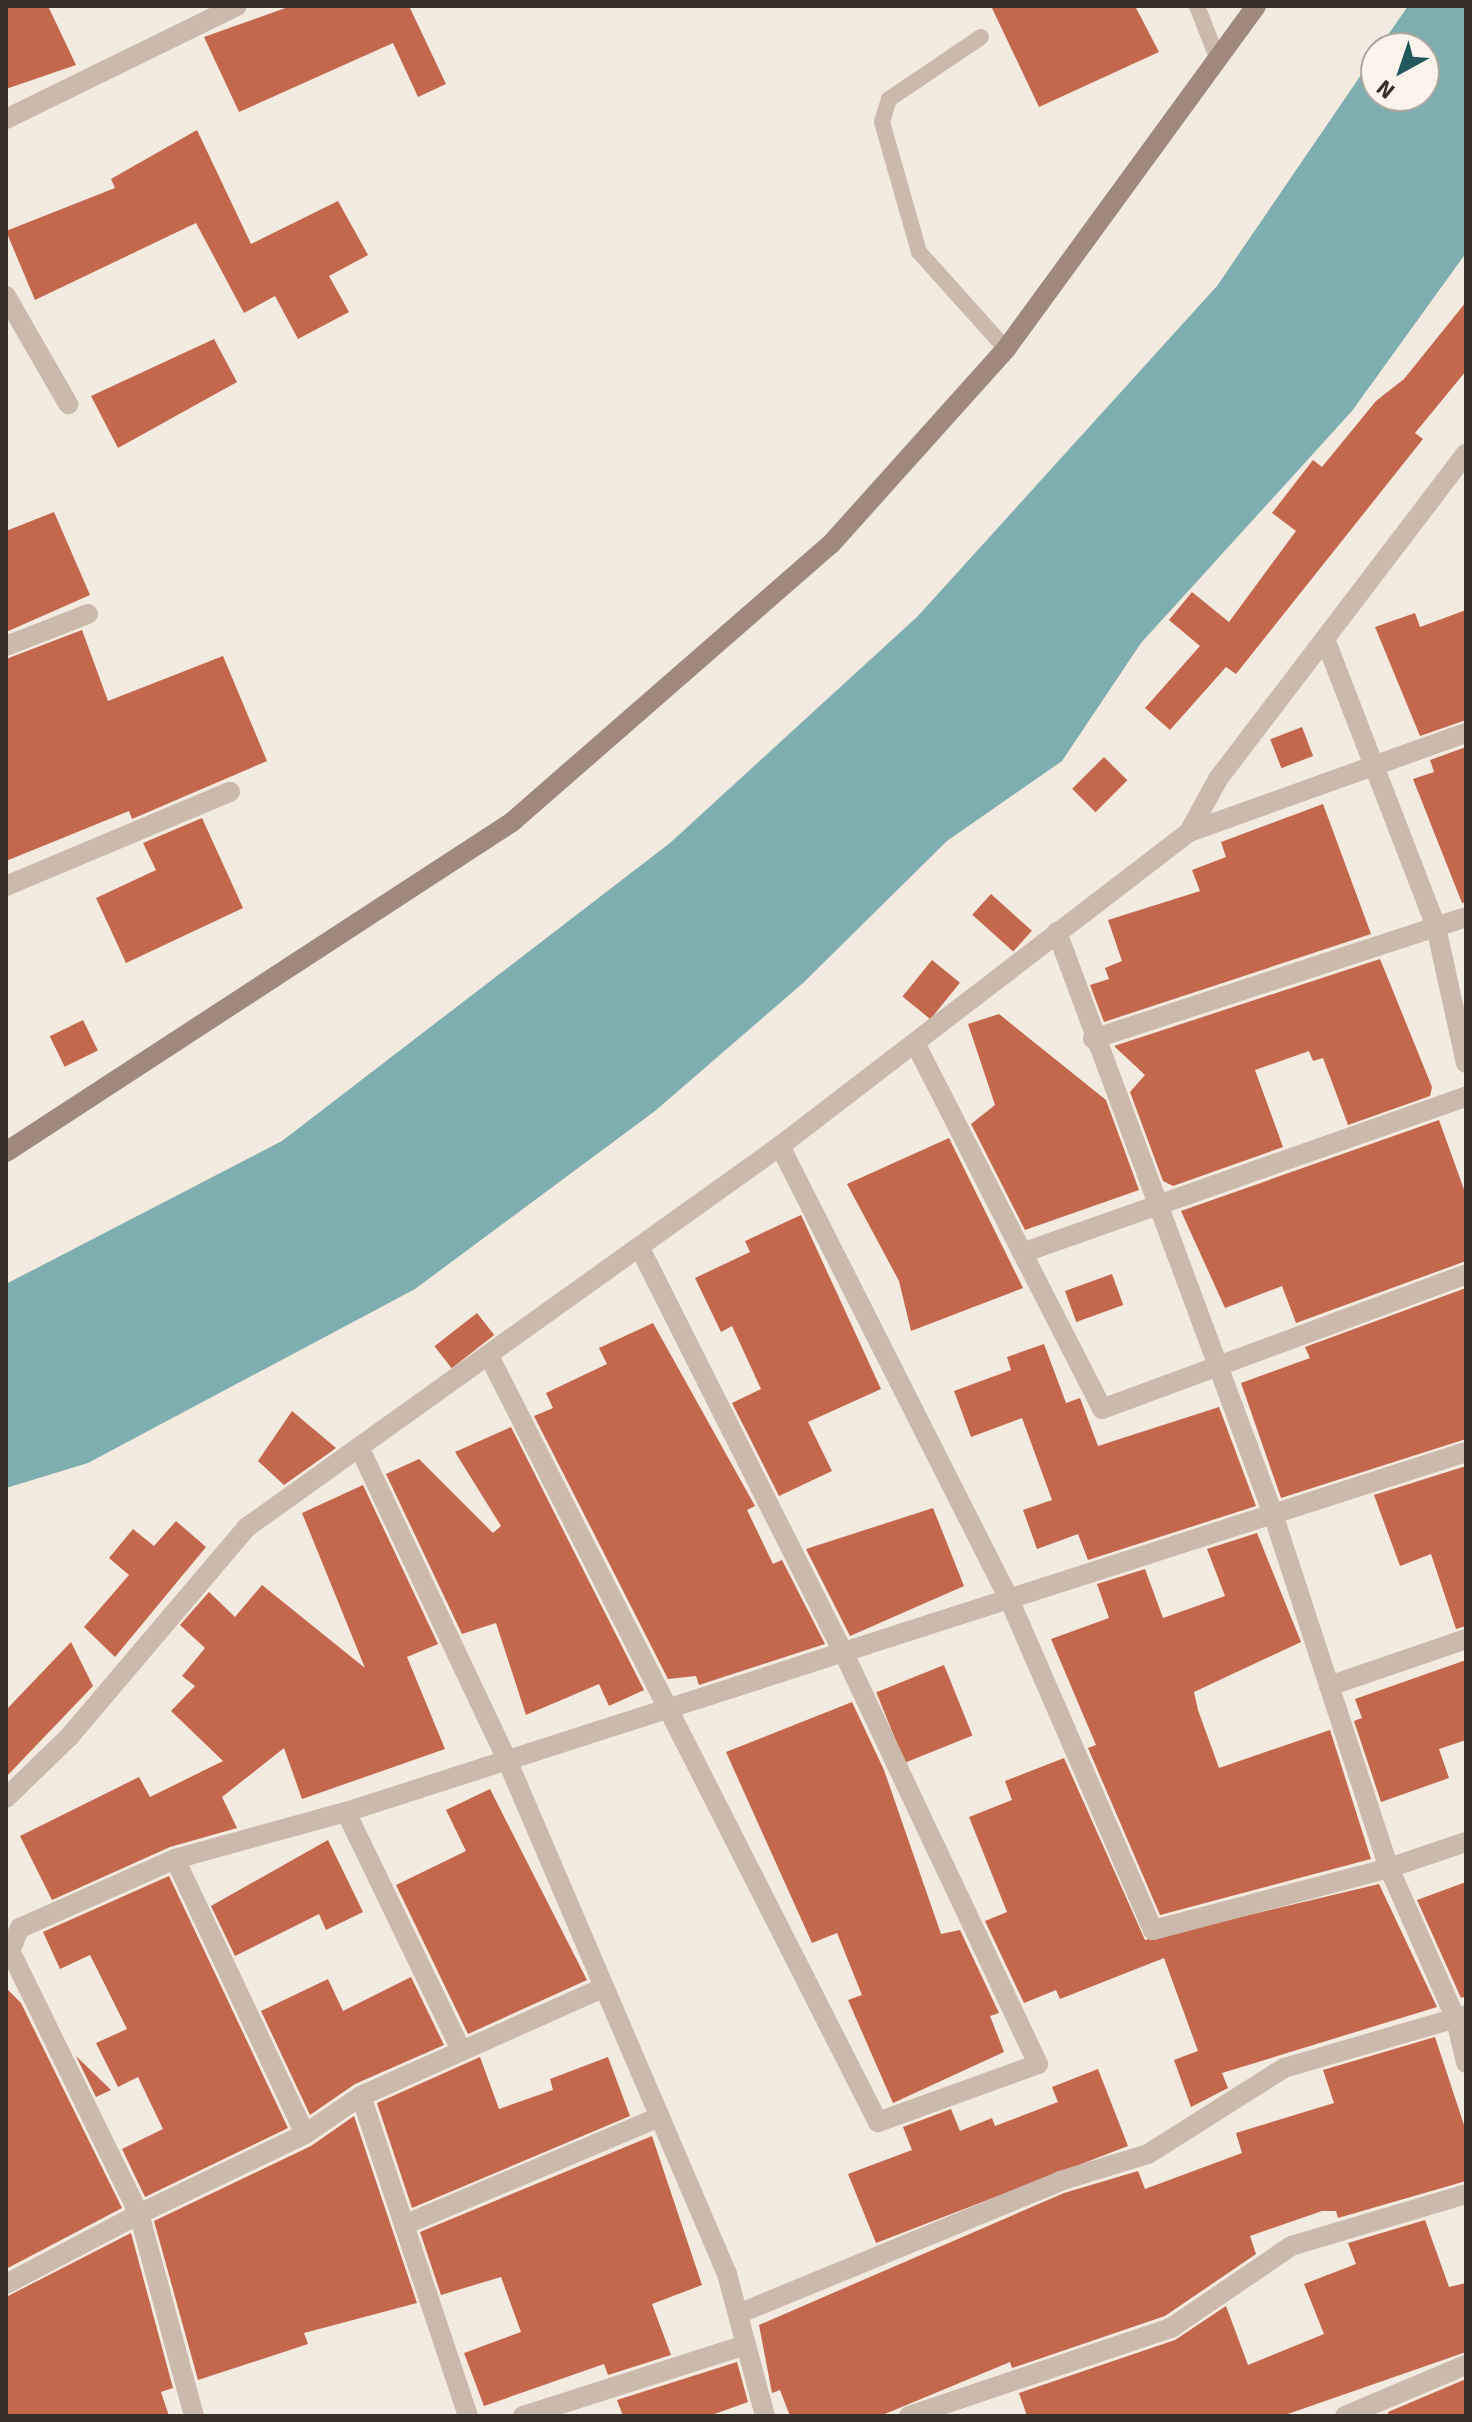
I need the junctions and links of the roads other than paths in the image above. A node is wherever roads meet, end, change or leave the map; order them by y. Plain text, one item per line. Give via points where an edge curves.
1 (237, 6) edge
2 (1197, 6) edge
3 (1256, 6) edge
4 (981, 37) dead end
5 (1218, 60) junction
6 (6, 119) edge
7 (6, 296) edge
8 (1006, 349) junction
9 (68, 404) dead end
10 (1466, 454) edge
11 (88, 614) dead end
12 (1327, 644) junction
13 (6, 646) edge
14 (1466, 733) edge
15 (1378, 762) junction
16 (230, 792) dead end
17 (1189, 832) junction
18 (6, 886) edge
19 (1466, 917) edge
20 (1436, 927) junction
21 (1057, 932) junction
22 (1093, 1039) junction
23 (915, 1043) junction
24 (1466, 1063) edge
25 (1466, 1097) edge
26 (780, 1146) junction
27 (6, 1152) edge
28 (1154, 1207) junction
29 (639, 1247) junction
30 (1022, 1253) junction
31 (1466, 1274) edge
32 (490, 1358) junction
33 (1216, 1367) junction
34 (360, 1449) junction
35 (1466, 1452) edge
36 (1273, 1514) junction
37 (1009, 1599) junction
38 (1466, 1639) edge
39 (843, 1652) junction
40 (1329, 1686) junction
41 (670, 1708) junction
42 (507, 1760) junction
43 (6, 1798) edge
44 (346, 1812) junction
45 (1466, 1842) edge
46 (175, 1859) junction
47 (1389, 1868) junction
48 (603, 1988) junction
49 (1461, 2017) edge
50 (460, 2048) junction
51 (1466, 2063) edge
52 (361, 2096) junction
53 (660, 2117) junction
54 (305, 2134) junction
55 (1466, 2194) edge
56 (139, 2214) junction
57 (404, 2225) junction
58 (6, 2284) edge
59 (738, 2314) junction
60 (746, 2345) junction
61 (1466, 2365) edge
62 (194, 2416) edge
63 (468, 2416) edge
64 (523, 2416) edge
65 (765, 2416) edge
66 (909, 2416) edge
67 (1345, 2416) edge

1 - 6 street
2 - 5 lane
3 - 5 street
4 - 8 lane via 889,99 882,122 919,252
5 - 8 street
7 - 9 street
8 - 27 street via 831,544 512,822
10 - 12 street
11 - 13 street
12 - 15 street
12 - 17 street via 1218,779
14 - 15 street
15 - 17 street
15 - 20 street
16 - 18 street
17 - 21 street
19 - 20 street
20 - 22 street
20 - 24 street
21 - 22 street
21 - 23 street
22 - 28 street
23 - 26 street
23 - 30 street
25 - 28 street
26 - 29 street
26 - 37 street
28 - 30 street
28 - 33 street
29 - 32 street
29 - 39 street
30 - 33 street via 1102,1409
31 - 33 street
32 - 34 street
32 - 41 street
33 - 36 street
34 - 42 street
34 - 43 street via 214,1559 69,1737
35 - 36 street
36 - 37 street
36 - 40 street
37 - 39 street
37 - 47 street via 1153,1930
38 - 40 street
39 - 41 street
39 - 41 street via 1038,2064 878,2122
40 - 47 street
41 - 42 street
42 - 44 street
42 - 48 street
44 - 46 street
44 - 50 street
45 - 47 street
46 - 54 street
46 - 56 street via 20,1928 10,1951
47 - 49 street
48 - 50 street
48 - 53 street
49 - 51 street
49 - 59 street via 1284,2068 1148,2154 1060,2181
50 - 52 street
52 - 54 street
52 - 57 street
53 - 57 street
53 - 59 street
54 - 56 street
55 - 66 street via 1291,2246 1171,2328
56 - 58 street
56 - 62 street
57 - 63 street
59 - 60 street
60 - 64 street
60 - 65 street
61 - 67 street

